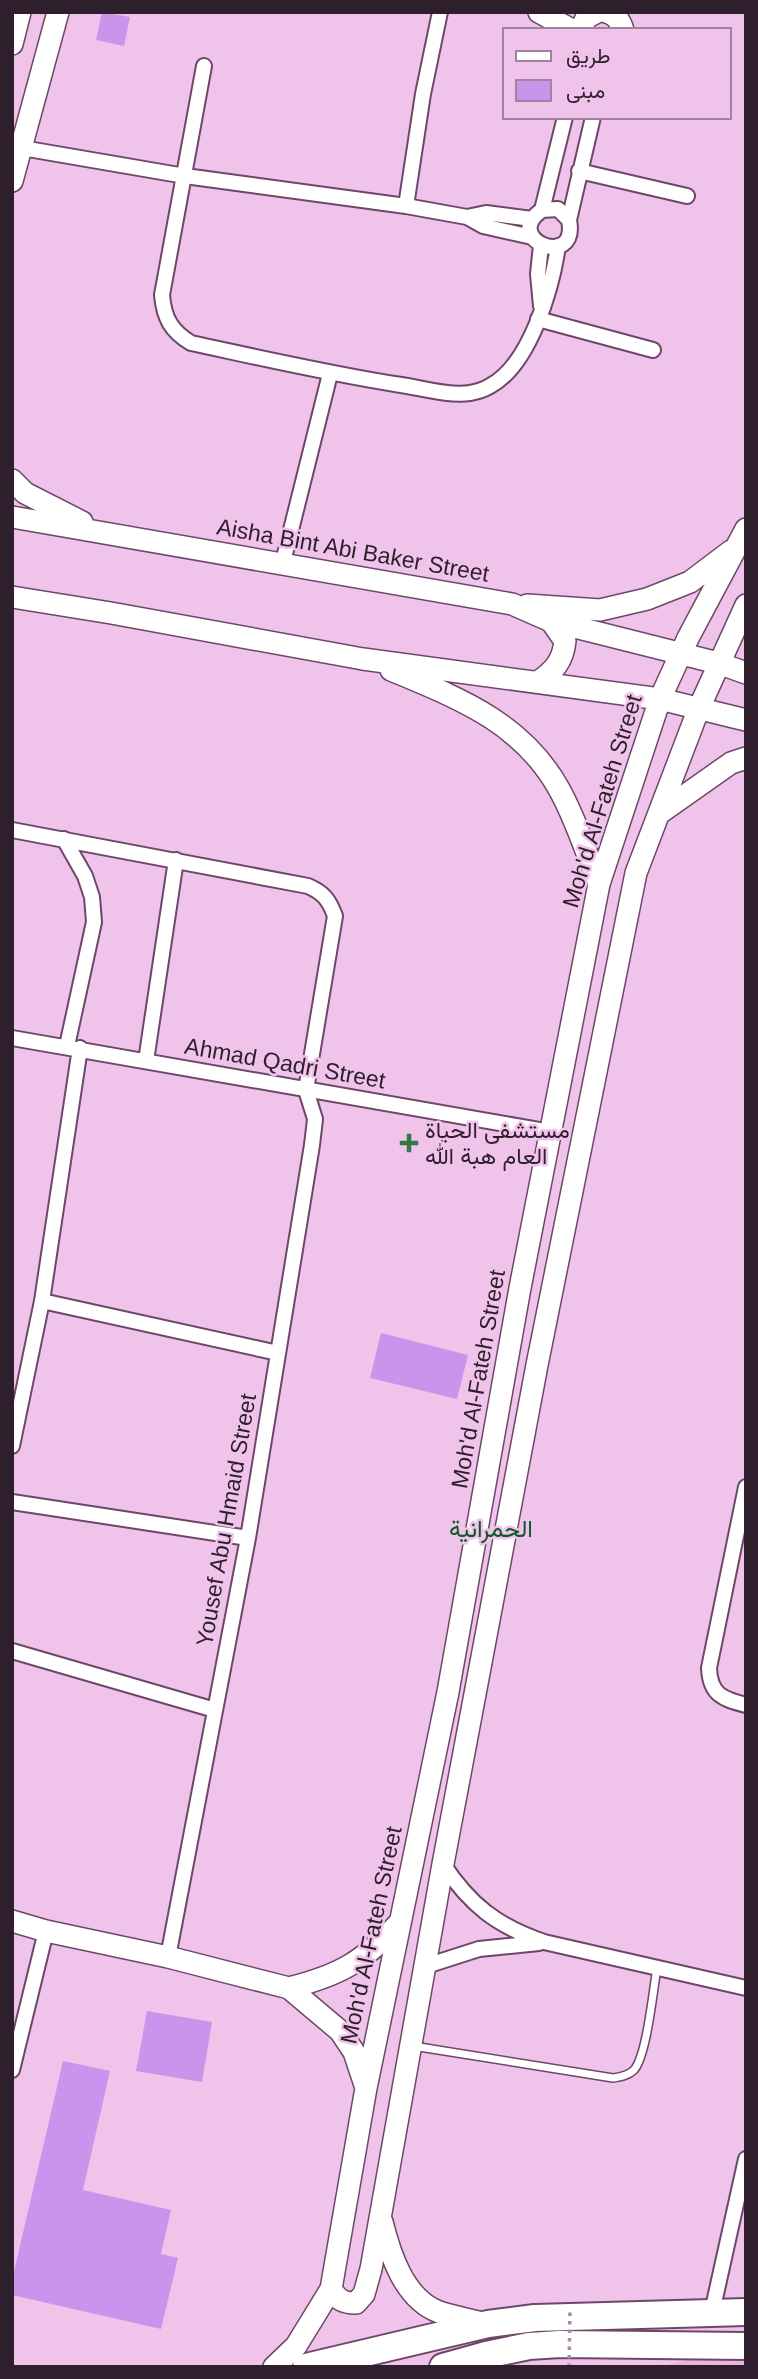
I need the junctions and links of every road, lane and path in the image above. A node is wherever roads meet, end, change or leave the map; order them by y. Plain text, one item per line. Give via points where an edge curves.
1 (20, 12) edge
2 (58, 12) edge
3 (440, 12) edge
4 (539, 12) edge
5 (568, 28) edge
6 (12, 44) edge
7 (204, 66) dead end
8 (564, 119) edge
9 (592, 119) edge
10 (22, 148) junction
11 (579, 172) junction
12 (185, 176) junction
13 (12, 181) edge
14 (687, 196) dead end
15 (406, 206) junction
16 (537, 215) junction
17 (467, 216) junction
18 (569, 220) junction
19 (537, 241) junction
20 (558, 246) junction
21 (540, 313) junction
22 (653, 350) dead end
23 (330, 374) junction
24 (12, 480) edge
25 (12, 517) edge
26 (103, 533) junction
27 (742, 537) edge
28 (282, 566) junction
29 (12, 597) edge
30 (512, 604) junction
31 (746, 605) edge
32 (551, 621) junction
33 (680, 654) junction
34 (363, 659) junction
35 (718, 663) junction
36 (746, 673) edge
37 (538, 682) junction
38 (660, 699) junction
39 (699, 708) junction
40 (746, 720) edge
41 (746, 758) edge
42 (660, 813) junction
43 (12, 830) edge
44 (64, 839) junction
45 (176, 860) junction
46 (599, 884) junction
47 (12, 1038) edge
48 (73, 1047) junction
49 (146, 1061) junction
50 (306, 1090) junction
51 (551, 1132) junction
52 (42, 1301) junction
53 (278, 1353) junction
54 (12, 1446) edge
55 (746, 1487) edge
56 (12, 1502) edge
57 (248, 1538) junction
58 (12, 1651) edge
59 (746, 1705) edge
60 (215, 1710) junction
61 (443, 1864) junction
62 (12, 1921) edge
63 (400, 1922) junction
64 (46, 1931) junction
65 (544, 1942) junction
66 (167, 1957) junction
67 (426, 1966) junction
68 (657, 1968) junction
69 (289, 1988) junction
70 (746, 1988) edge
71 (412, 2046) junction
72 (12, 2070) edge
73 (366, 2088) junction
74 (746, 2159) edge
75 (381, 2220) junction
76 (331, 2289) junction
77 (570, 2310) dead end
78 (712, 2312) junction
79 (746, 2312) edge
80 (488, 2324) junction
81 (746, 2346) edge
82 (274, 2367) edge
83 (306, 2367) edge
84 (443, 2367) edge
85 (569, 2367) edge

1 - 6 main road
2 - 10 main road
3 - 15 street
4 - 5 main road
7 - 12 street
8 - 16 street
9 - 11 street
10 - 12 street
10 - 13 main road
11 - 14 street
11 - 18 street
12 - 15 street
12 - 23 street via 162,295 169,324 191,343
15 - 17 street
16 - 17 street
16 - 18 street via 558,209
16 - 19 street via 530,228
17 - 19 street via 483,226
18 - 20 street via 569,235
19 - 20 street
19 - 21 street
20 - 21 street via 554,276
21 - 22 street
21 - 23 street via 519,360 506,375 470,393
23 - 28 street
24 - 26 main road via 25,493
25 - 26 main road, Aisha Bint Abi Baker Street
26 - 28 main road, Aisha Bint Abi Baker Street
27 - 30 main road via 690,582 647,599 600,610
27 - 33 main road, Moh'd Al-Fateh Street
28 - 30 main road, Aisha Bint Abi Baker Street
29 - 34 main road
30 - 32 main road, Aisha Bint Abi Baker Street
31 - 35 main road
32 - 33 main road, Aisha Bint Abi Baker Street
32 - 37 main road via 565,641 564,655
33 - 35 main road, Aisha Bint Abi Baker Street
33 - 38 main road, Moh'd Al-Fateh Street
34 - 37 main road
34 - 46 main road via 468,702 514,734 539,758 560,790
35 - 36 main road, Aisha Bint Abi Baker Street
35 - 39 main road
37 - 38 main road
38 - 39 main road
38 - 46 main road, Moh'd Al-Fateh Street
39 - 40 main road
39 - 42 main road
41 - 42 main road
42 - 61 main road via 636,873
43 - 44 street
44 - 45 street
44 - 48 street via 85,876 94,922
45 - 49 street
45 - 50 street via 308,886 330,902 335,916
46 - 51 main road, Moh'd Al-Fateh Street
47 - 48 street, Ahmad Qadri Street
48 - 49 street, Ahmad Qadri Street
48 - 52 street
49 - 50 street, Ahmad Qadri Street
50 - 51 street, Ahmad Qadri Street
50 - 53 street, Yousef Abu Hmaid Street via 314,1119 312,1146
51 - 63 main road, Moh'd Al-Fateh Street via 448,1692
52 - 53 street
52 - 54 street
53 - 57 street, Yousef Abu Hmaid Street
55 - 59 street via 709,1668 715,1691
56 - 57 street
57 - 60 street, Yousef Abu Hmaid Street
58 - 60 street
60 - 66 street, Yousef Abu Hmaid Street
61 - 65 street via 475,1905 507,1927
61 - 67 main road
62 - 64 main road
63 - 69 main road via 351,1966 326,1979
63 - 73 main road, Moh'd Al-Fateh Street
64 - 66 main road
64 - 72 street
65 - 67 street via 479,1949
65 - 68 street
66 - 69 main road
67 - 71 main road
68 - 70 street
68 - 71 lane via 645,2039 635,2069 624,2076 613,2078
69 - 73 main road via 340,2031 354,2052
71 - 75 main road
73 - 76 main road, Moh'd Al-Fateh Street
74 - 78 street
75 - 76 main road via 364,2294 356,2303 345,2303
75 - 80 main road via 405,2283 417,2296 437,2311
76 - 82 main road, Moh'd Al-Fateh Street via 296,2346
77 - 85 path, bridge
78 - 79 highway
78 - 80 highway
80 - 83 highway
81 - 84 highway via 529,2346

